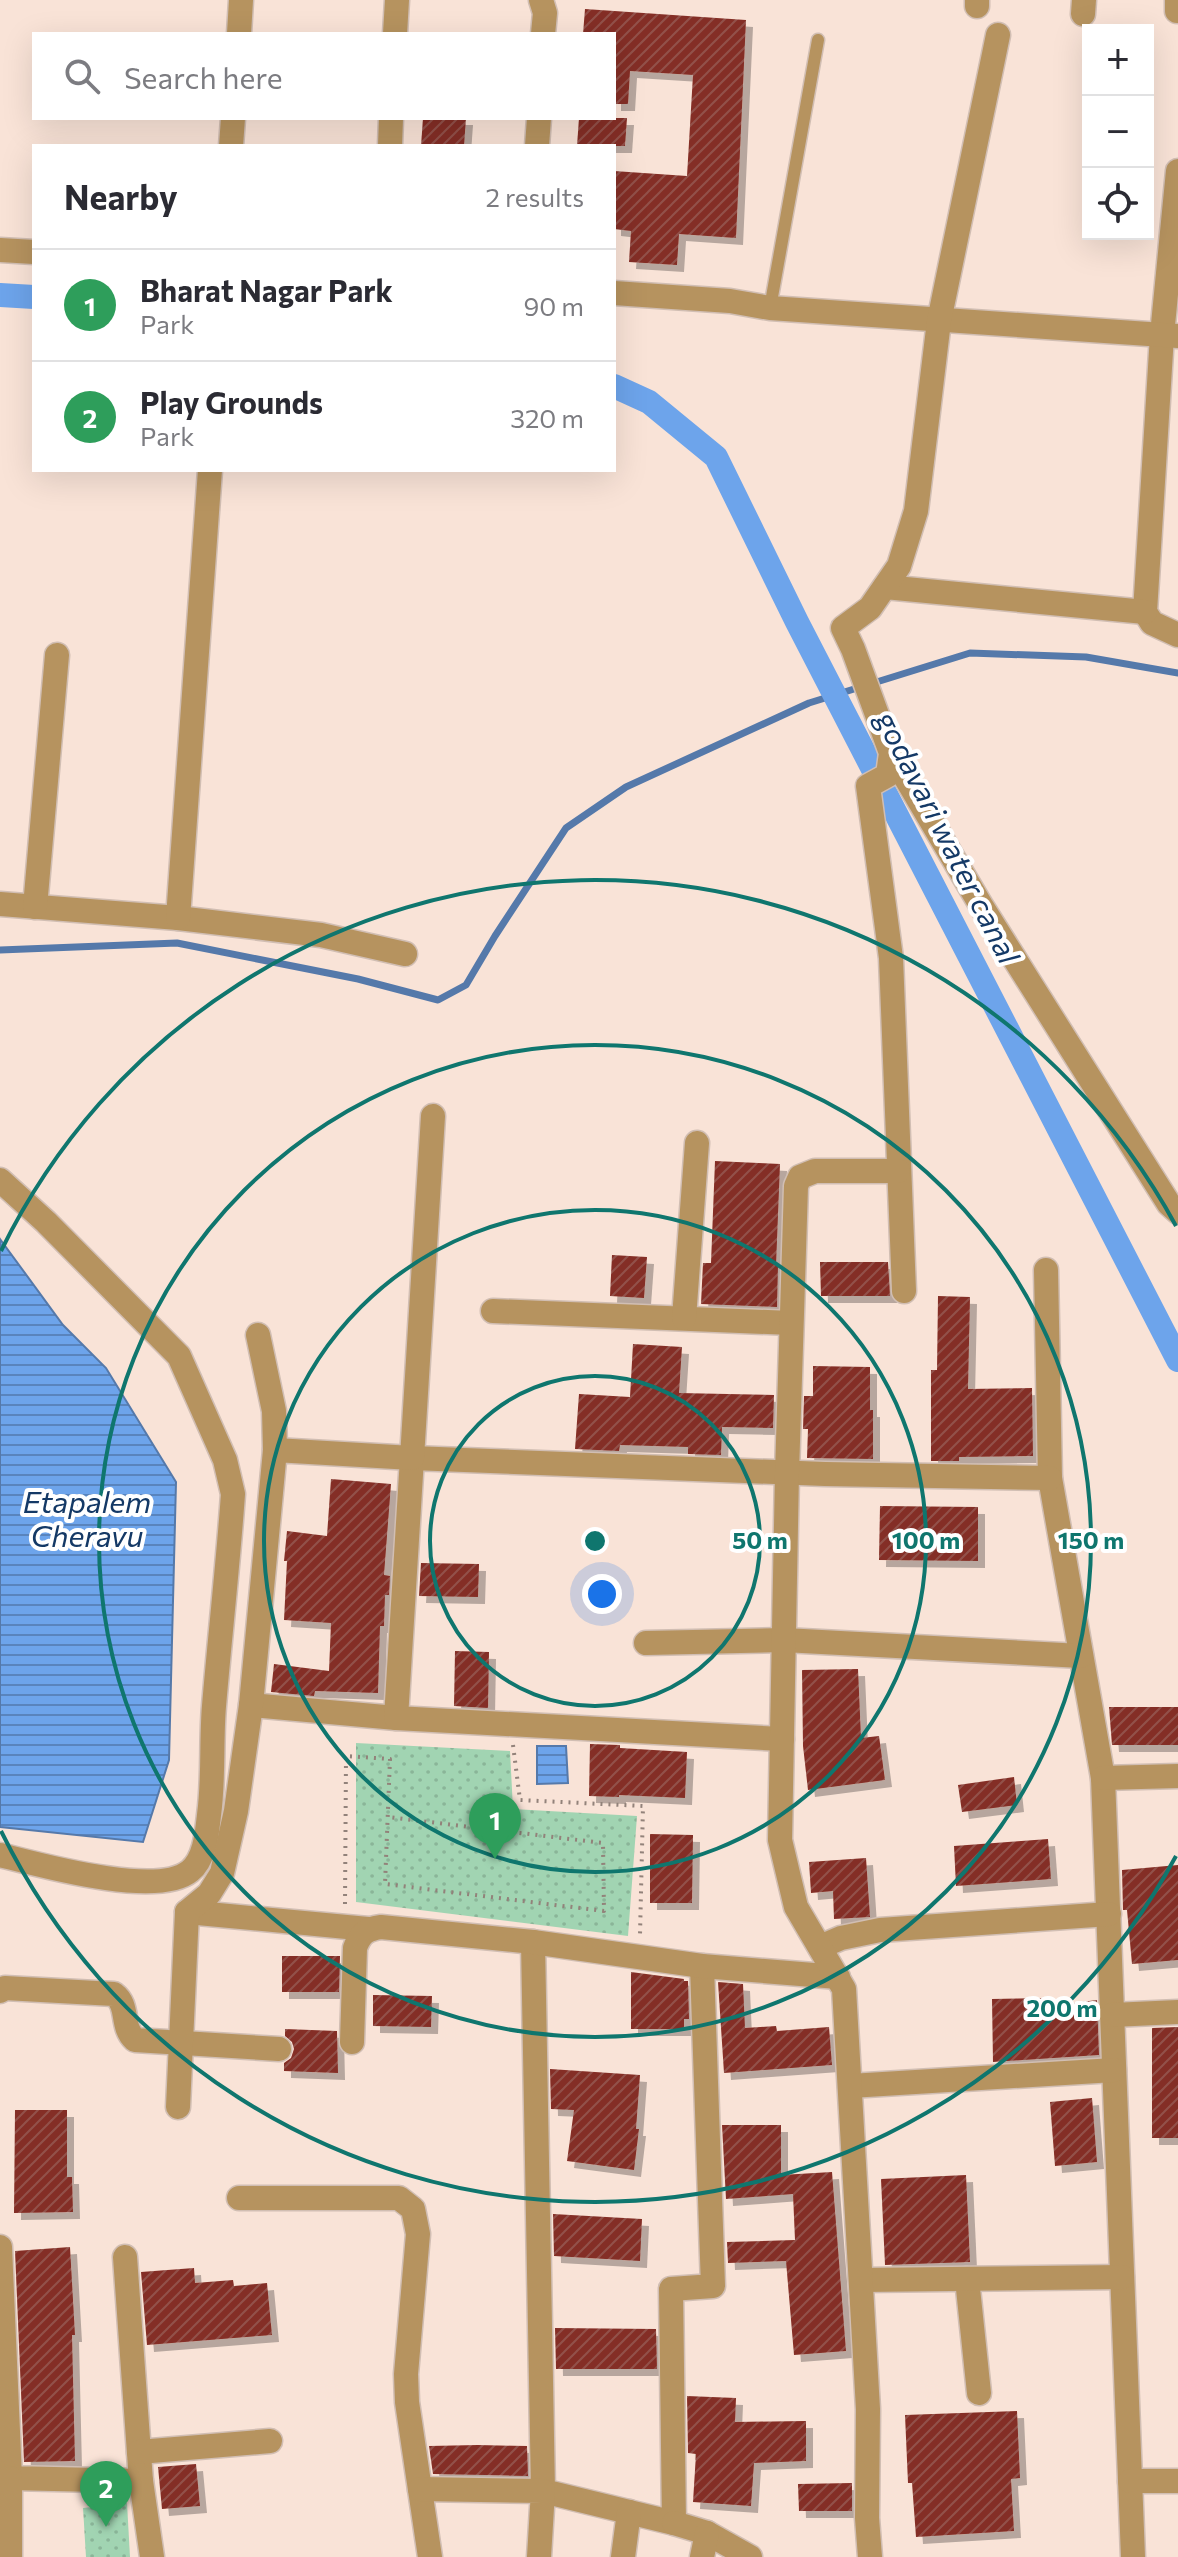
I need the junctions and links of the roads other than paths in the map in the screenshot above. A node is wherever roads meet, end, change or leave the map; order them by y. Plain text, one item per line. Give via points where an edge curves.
1 (241, 0) edge
2 (397, 0) edge
3 (541, 0) edge
4 (239, 32) edge
5 (395, 32) edge
6 (543, 32) edge
7 (998, 35) dead end
8 (818, 40) dead end
9 (233, 120) edge
10 (391, 120) edge
11 (539, 120) edge
12 (231, 144) edge
13 (390, 144) edge
14 (537, 144) edge
15 (1178, 171) edge
16 (0, 250) edge
17 (32, 252) edge
18 (616, 293) edge
19 (751, 305) junction
20 (939, 321) junction
21 (1170, 336) edge
22 (210, 472) edge
23 (885, 587) junction
24 (1145, 612) junction
25 (1178, 635) edge
26 (57, 655) dead end
27 (882, 771) junction
28 (0, 904) edge
29 (35, 907) junction
30 (178, 918) junction
31 (405, 954) dead end
32 (433, 1116) dead end
33 (697, 1143) dead end
34 (898, 1171) junction
35 (0, 1180) edge
36 (1178, 1212) edge
37 (1046, 1270) dead end
38 (904, 1291) dead end
39 (493, 1311) dead end
40 (684, 1318) junction
41 (791, 1323) junction
42 (258, 1335) dead end
43 (275, 1450) junction
44 (412, 1458) junction
45 (787, 1473) junction
46 (1050, 1478) junction
47 (784, 1640) junction
48 (646, 1643) dead end
49 (1081, 1656) junction
50 (251, 1705) junction
51 (396, 1718) junction
52 (782, 1739) junction
53 (1178, 1776) edge
54 (1103, 1778) junction
55 (0, 1855) edge
56 (187, 1912) junction
57 (1109, 1914) junction
58 (362, 1919) junction
59 (533, 1942) junction
60 (820, 1947) junction
61 (702, 1966) junction
62 (838, 1977) junction
63 (0, 1991) edge
64 (1178, 2012) edge
65 (1112, 2015) junction
66 (352, 2042) dead end
67 (181, 2043) junction
68 (279, 2049) dead end
69 (1114, 2070) junction
70 (850, 2086) junction
71 (178, 2107) dead end
72 (239, 2198) dead end
73 (0, 2247) edge
74 (125, 2257) dead end
75 (1122, 2277) junction
76 (967, 2279) junction
77 (861, 2280) junction
78 (2, 2393) edge
79 (979, 2393) dead end
80 (270, 2441) dead end
81 (139, 2452) junction
82 (5, 2478) edge
83 (141, 2481) junction
84 (1130, 2481) junction
85 (1178, 2481) edge
86 (420, 2489) junction
87 (543, 2491) junction
88 (629, 2512) junction
89 (674, 2523) junction
90 (704, 2545) edge
91 (10, 2557) edge
92 (152, 2557) edge
93 (430, 2557) edge
94 (539, 2557) edge
95 (623, 2557) edge
96 (750, 2557) edge
97 (870, 2557) edge
98 (1133, 2557) edge

1 - 4 street
2 - 5 street
3 - 6 street
7 - 20 street
8 - 19 lane
9 - 12 street
10 - 13 street
11 - 14 street
15 - 21 street
16 - 17 street
18 - 19 street
19 - 20 street
20 - 21 street
20 - 23 street via 916,511 899,566
21 - 24 street
22 - 30 street
23 - 24 street
23 - 27 street via 870,608 843,628 853,649
24 - 25 street via 1152,623
26 - 29 street
27 - 34 street
27 - 36 street via 982,907
28 - 29 street
29 - 30 street
30 - 31 street via 321,935
32 - 44 street
33 - 40 street
34 - 38 street
34 - 41 street via 815,1171 800,1177
35 - 55 street via 179,1356 225,1460 233,1494 210,1813 202,1853 192,1870 177,1878 127,1880
37 - 46 street
39 - 40 street
40 - 41 street
41 - 45 street
42 - 43 street via 274,1411
43 - 44 street
43 - 50 street
44 - 45 street
44 - 51 street
45 - 46 street
45 - 47 street
46 - 49 street
47 - 48 street
47 - 49 street
47 - 52 street
49 - 54 street
50 - 51 street
50 - 56 street via 222,1873 209,1894
51 - 52 street
52 - 60 street via 780,1840 796,1907
53 - 54 street
54 - 57 street
56 - 58 street
56 - 67 street
57 - 60 street via 869,1932
57 - 65 street
58 - 59 street via 381,1927
58 - 66 street via 355,1948
59 - 61 street
59 - 87 street
60 - 62 street
61 - 62 street
61 - 89 street via 713,2286 671,2289
62 - 70 street via 844,1989
63 - 67 street via 114,1994 123,2003 127,2029 135,2040
64 - 65 street
65 - 69 street
67 - 68 street
67 - 71 street
69 - 70 street
69 - 75 street
70 - 77 street
72 - 86 street via 399,2198 413,2209 418,2234 406,2374
73 - 78 street
74 - 81 street
75 - 76 street
75 - 84 street
76 - 77 street
76 - 79 street
77 - 97 street
78 - 82 street
80 - 81 street
81 - 83 street
82 - 83 street
82 - 91 street
83 - 92 street
84 - 85 street
84 - 98 street
86 - 87 street
86 - 93 street
87 - 88 street
87 - 94 street
88 - 89 street
88 - 95 street
89 - 90 street
90 - 96 street

